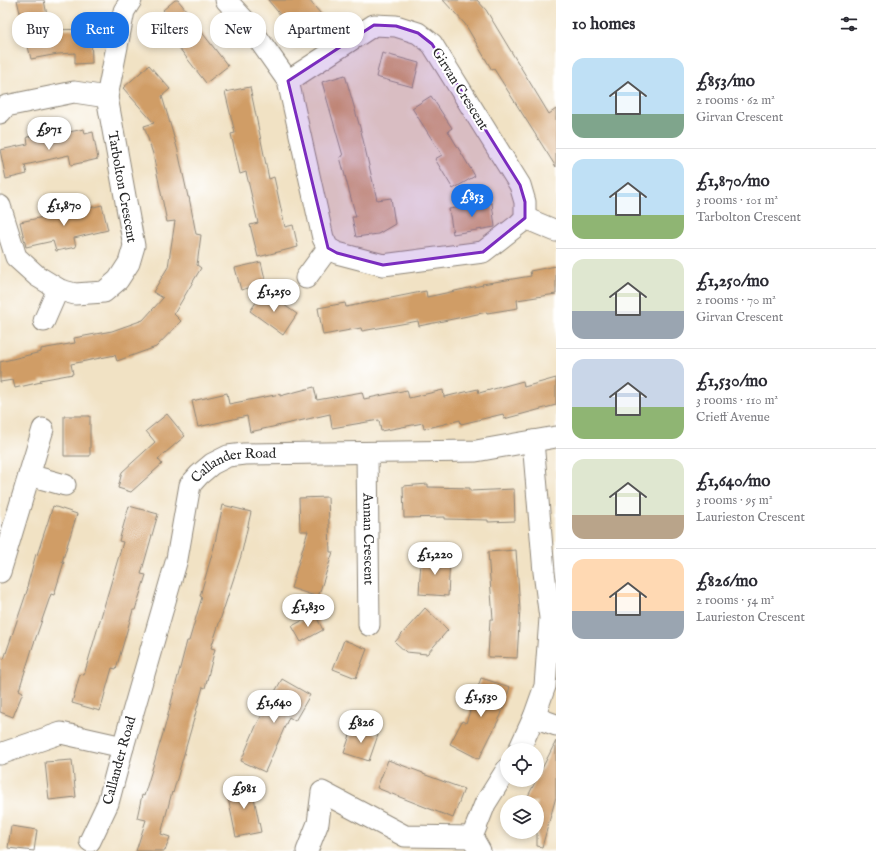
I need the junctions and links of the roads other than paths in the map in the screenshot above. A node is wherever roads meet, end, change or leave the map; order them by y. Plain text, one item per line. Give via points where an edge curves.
1 (226, 0) edge
2 (122, 4) edge
3 (288, 81) junction
4 (107, 98) junction
5 (2, 107) edge
6 (0, 206) edge
7 (525, 218) junction
8 (556, 231) edge
9 (328, 248) junction
10 (306, 278) dead end
11 (58, 289) junction
12 (44, 321) dead end
13 (43, 429) dead end
14 (556, 437) edge
15 (533, 441) junction
16 (367, 453) junction
17 (29, 475) junction
18 (64, 485) dead end
19 (0, 572) edge
20 (369, 624) dead end
21 (534, 717) junction
22 (556, 725) edge
23 (522, 743) edge
24 (122, 747) junction
25 (0, 754) edge
26 (500, 780) edge
27 (90, 842) dead end
28 (476, 844) edge
29 (307, 851) edge

1 - 3 street via 247,22
2 - 4 street, Tarbolton Crescent
3 - 7 street, Girvan Crescent via 374,25 396,26 418,33 432,44 520,185 525,202
3 - 9 street via 323,238
4 - 5 street via 74,92
4 - 11 street, Tarbolton Crescent via 134,246 129,263 118,280 104,292 75,294
6 - 11 street, Tarbolton Crescent via 16,257 37,276
7 - 8 street
7 - 9 street via 483,252 383,265 337,253
9 - 10 street
11 - 12 street
13 - 17 street
14 - 15 street, Callander Road
15 - 16 street, Callander Road via 476,451
15 - 21 street via 550,618 545,686
16 - 20 street, Annan Crescent
16 - 24 street, Callander Road via 228,456 199,474 190,485 178,558
17 - 18 street
17 - 19 street
21 - 22 street
21 - 23 street
24 - 25 street via 61,733
24 - 27 street, Callander Road via 108,803
26 - 28 street via 485,804
28 - 29 street via 405,836 322,792 318,823

